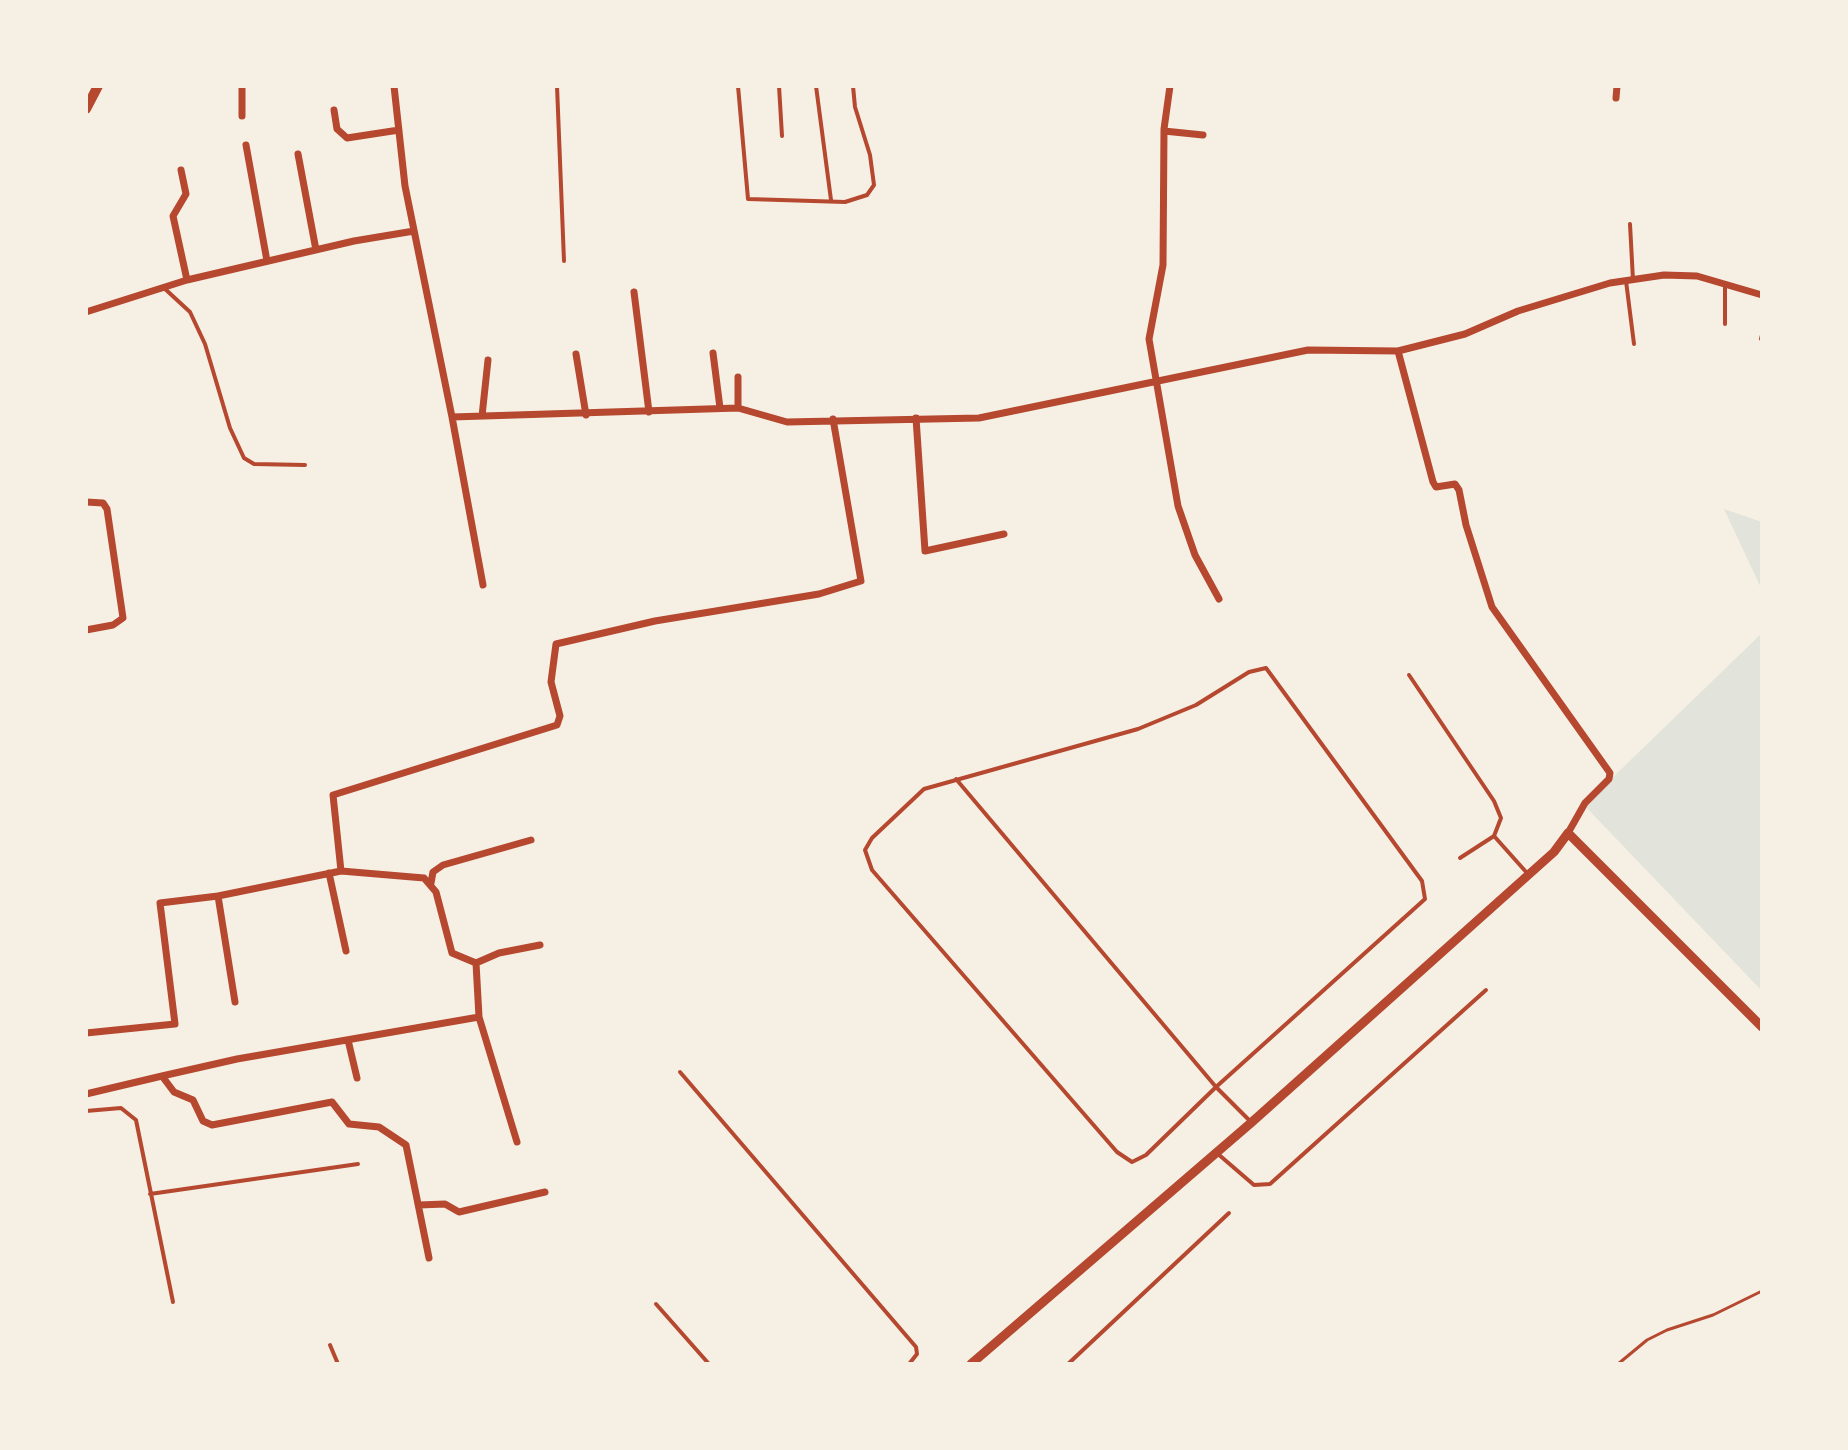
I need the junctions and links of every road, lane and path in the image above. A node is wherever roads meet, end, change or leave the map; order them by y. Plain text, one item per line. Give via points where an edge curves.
1 (98, 86) edge
2 (242, 86) edge
3 (394, 86) edge
4 (557, 86) edge
5 (738, 86) edge
6 (779, 86) edge
7 (816, 86) edge
8 (853, 86) edge
9 (1170, 86) edge
10 (1617, 86) edge
11 (1616, 98) dead end
12 (86, 109) edge
13 (334, 110) dead end
14 (242, 116) dead end
15 (399, 130) junction
16 (1164, 131) junction
17 (1203, 135) dead end
18 (782, 136) dead end
19 (246, 145) dead end
20 (298, 154) dead end
21 (181, 170) dead end
22 (831, 200) junction
23 (1630, 224) dead end
24 (414, 231) junction
25 (316, 250) junction
26 (267, 261) junction
27 (564, 261) dead end
28 (187, 280) junction
29 (1629, 281) junction
30 (1725, 282) junction
31 (164, 288) junction
32 (634, 292) dead end
33 (1762, 295) edge
34 (86, 312) edge
35 (1725, 324) dead end
36 (1634, 344) dead end
37 (1398, 351) junction
38 (713, 353) dead end
39 (576, 354) dead end
40 (488, 360) dead end
41 (738, 377) dead end
42 (1156, 383) junction
43 (720, 408) junction
44 (738, 408) junction
45 (649, 412) junction
46 (586, 415) junction
47 (482, 416) junction
48 (452, 417) junction
49 (916, 418) junction
50 (833, 419) junction
51 (305, 465) dead end
52 (86, 502) edge
53 (1004, 534) dead end
54 (483, 585) dead end
55 (1219, 599) dead end
56 (86, 630) edge
57 (1409, 675) dead end
58 (956, 779) junction
59 (1568, 833) junction
60 (1494, 836) junction
61 (531, 840) dead end
62 (1460, 858) dead end
63 (341, 871) junction
64 (329, 873) junction
65 (1529, 874) junction
66 (431, 883) junction
67 (218, 896) junction
68 (540, 945) dead end
69 (346, 951) dead end
70 (476, 963) junction
71 (1486, 990) dead end
72 (235, 1002) dead end
73 (479, 1017) junction
74 (1762, 1027) edge
75 (86, 1033) edge
76 (348, 1040) junction
77 (680, 1072) dead end
78 (162, 1076) junction
79 (357, 1078) dead end
80 (1216, 1087) junction
81 (86, 1094) edge
82 (86, 1111) edge
83 (1252, 1122) junction
84 (517, 1142) dead end
85 (1216, 1153) junction
86 (358, 1164) dead end
87 (545, 1192) dead end
88 (150, 1194) junction
89 (419, 1205) junction
90 (1229, 1213) dead end
91 (429, 1258) dead end
92 (1762, 1291) edge
93 (173, 1302) dead end
94 (656, 1304) dead end
95 (330, 1345) dead end
96 (338, 1364) edge
97 (709, 1364) edge
98 (909, 1364) edge
99 (971, 1364) edge
100 (1068, 1364) edge
101 (1618, 1364) edge

1 - 12 main road
2 - 14 street
3 - 15 street
4 - 27 lane
5 - 22 lane via 749,200
6 - 18 lane
7 - 22 lane
8 - 22 lane via 874,185 857,200
9 - 16 street
10 - 11 street
13 - 15 street via 337,129 347,138
15 - 24 street
16 - 17 street
16 - 42 street via 1163,265 1149,339
19 - 26 street
20 - 25 street
21 - 28 street via 186,194 173,216
23 - 29 lane
24 - 25 street
24 - 48 street
25 - 26 street
26 - 28 street
28 - 31 street
29 - 30 street via 1686,276
29 - 36 lane
29 - 37 street via 1575,293 1465,334
30 - 33 street
30 - 35 lane
31 - 34 street
31 - 51 lane via 190,312 244,458 254,464
32 - 45 street
37 - 42 street via 1308,350
37 - 59 street via 1433,482 1436,487 1455,484 1459,490 1492,607 1610,773
38 - 43 street
39 - 46 street
40 - 47 street
41 - 44 street
42 - 49 street via 979,418
42 - 55 street via 1178,506 1195,555
43 - 44 street
43 - 45 street
44 - 50 street via 787,422
45 - 46 street
46 - 47 street
47 - 48 street
48 - 54 street
49 - 50 street
49 - 53 street via 925,551
50 - 63 street via 861,581 819,594 562,641 553,649 551,672 557,725 333,795
52 - 56 street via 103,503 107,509 123,613 121,622
57 - 60 lane via 1499,811 1501,824
58 - 80 lane
58 - 80 lane via 924,789 872,838 865,850 872,870 1125,1159 1132,1162 1146,1155
58 - 80 lane via 1138,729 1196,705 1249,672 1270,670 1426,893 1420,906
59 - 65 street
59 - 74 street
60 - 62 lane
60 - 65 lane
61 - 66 street via 443,865 433,872
63 - 64 street
63 - 66 street via 404,875
64 - 67 street
64 - 69 street
65 - 83 street
66 - 70 street via 452,953
67 - 72 street
67 - 75 street via 160,903 175,1024
68 - 70 street
70 - 73 street
71 - 85 lane via 1270,1184 1248,1182
73 - 76 street
73 - 84 street
76 - 78 street
76 - 79 street
77 - 98 lane via 916,1347
78 - 81 street
78 - 89 street via 174,1092 193,1100 208,1125 332,1102 349,1124 369,1124 404,1142
80 - 83 lane
82 - 88 lane via 111,1106 130,1112
83 - 85 street
85 - 99 street
86 - 88 lane
87 - 89 street via 459,1212 445,1204
88 - 93 lane
89 - 91 street
90 - 100 lane
92 - 101 path via 1647,1340
94 - 97 lane
95 - 96 lane

